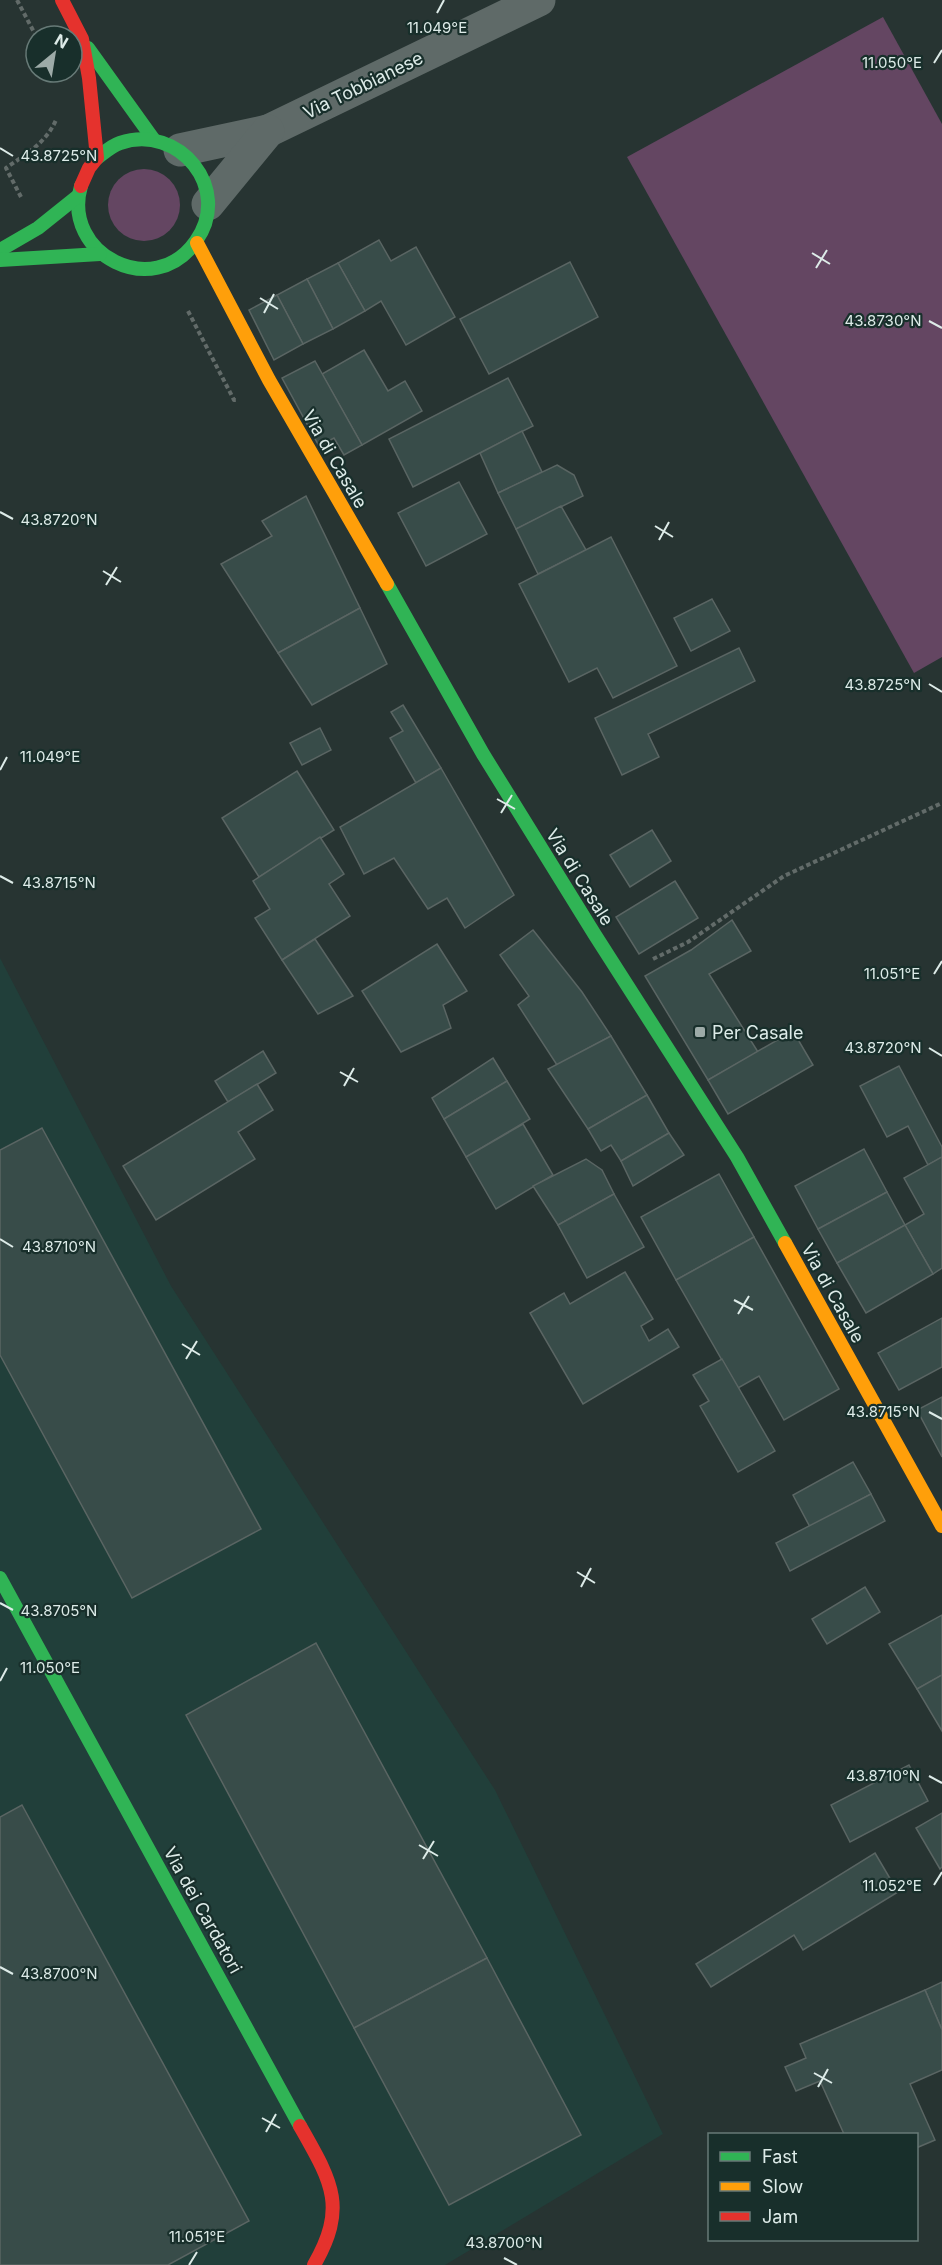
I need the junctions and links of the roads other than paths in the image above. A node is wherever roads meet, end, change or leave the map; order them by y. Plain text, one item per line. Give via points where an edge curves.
1 (62, 0) edge
2 (539, 0) edge
3 (74, 24) edge
4 (84, 41) edge
5 (84, 50) edge
6 (268, 131) junction
7 (167, 145) junction
8 (98, 158) junction
9 (78, 196) junction
10 (208, 204) junction
11 (197, 243) junction
12 (0, 250) edge
13 (100, 254) junction
14 (0, 260) edge
15 (942, 1526) edge
16 (0, 1578) edge
17 (314, 2265) edge

1 - 3 street
2 - 6 street, Via Tobbianese
4 - 7 street
5 - 8 street
6 - 7 street, Via Tobbianese
6 - 10 street
7 - 8 street via 136,140 119,144
7 - 10 street via 197,168 206,185
8 - 9 street via 83,179
9 - 12 street via 38,228
9 - 13 street via 82,226
10 - 11 street via 206,223
11 - 13 street via 172,263 155,269 120,266
11 - 15 street, Via di Casale via 326,482 483,754 737,1157
13 - 14 street
16 - 17 street, Via dei Cardatori via 319,2160 332,2191 334,2220 326,2246

